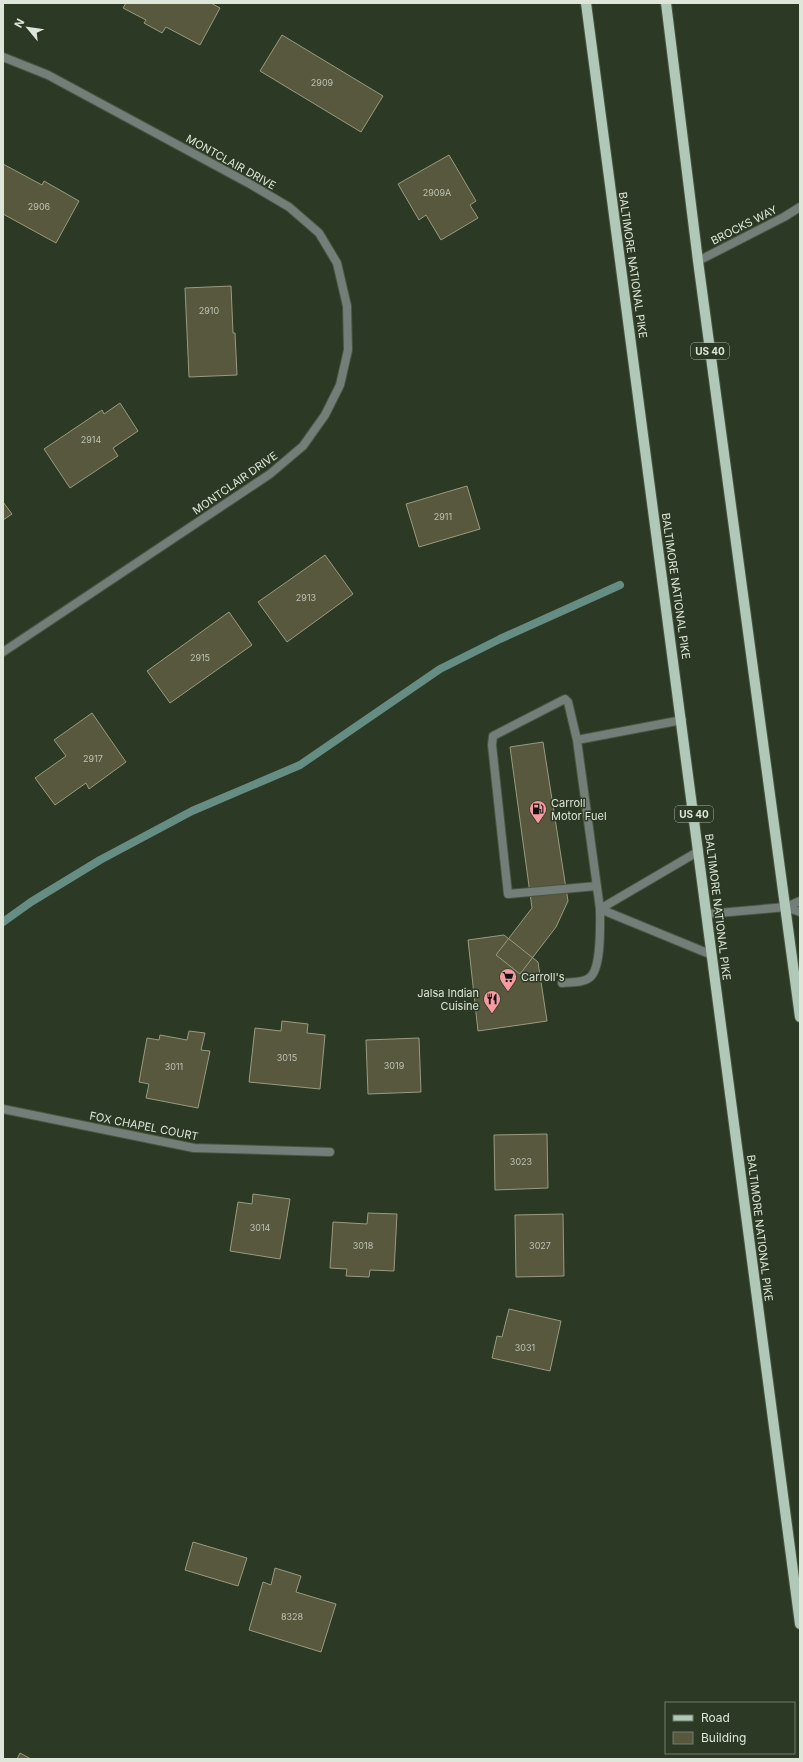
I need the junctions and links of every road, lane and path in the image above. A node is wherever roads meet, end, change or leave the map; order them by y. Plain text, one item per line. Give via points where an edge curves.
1 (586, 3) edge
2 (666, 3) edge
3 (3, 56) edge
4 (800, 207) edge
5 (698, 261) junction
6 (3, 652) edge
7 (682, 720) junction
8 (577, 740) junction
9 (699, 850) junction
10 (597, 886) junction
11 (800, 902) edge
12 (786, 907) junction
13 (600, 909) junction
14 (800, 912) edge
15 (707, 914) junction
16 (712, 955) junction
17 (562, 983) dead end
18 (800, 1017) edge
19 (3, 1109) edge
20 (330, 1152) dead end
21 (800, 1624) edge

1 - 7 main road, BALTIMORE NATIONAL PIKE / US 40
2 - 5 main road, US 40
3 - 6 street, MONTCLAIR DRIVE via 48,75 289,207 319,233 337,263 346,306 348,350 340,385 325,415 303,446 270,474
4 - 5 street, BROCKS WAY
5 - 12 main road, US 40
7 - 8 street
7 - 9 main road, BALTIMORE NATIONAL PIKE / US 40
8 - 10 street
8 - 10 street via 568,702 564,700 493,736 508,894
9 - 13 street
9 - 15 main road, BALTIMORE NATIONAL PIKE / US 40
10 - 13 street
11 - 12 street
12 - 14 street
12 - 15 street
12 - 18 main road, US 40
13 - 16 street
13 - 17 street via 600,933 594,974 589,979
15 - 16 main road, BALTIMORE NATIONAL PIKE / US 40
16 - 21 main road, BALTIMORE NATIONAL PIKE / US 40
19 - 20 street, FOX CHAPEL COURT via 194,1148

